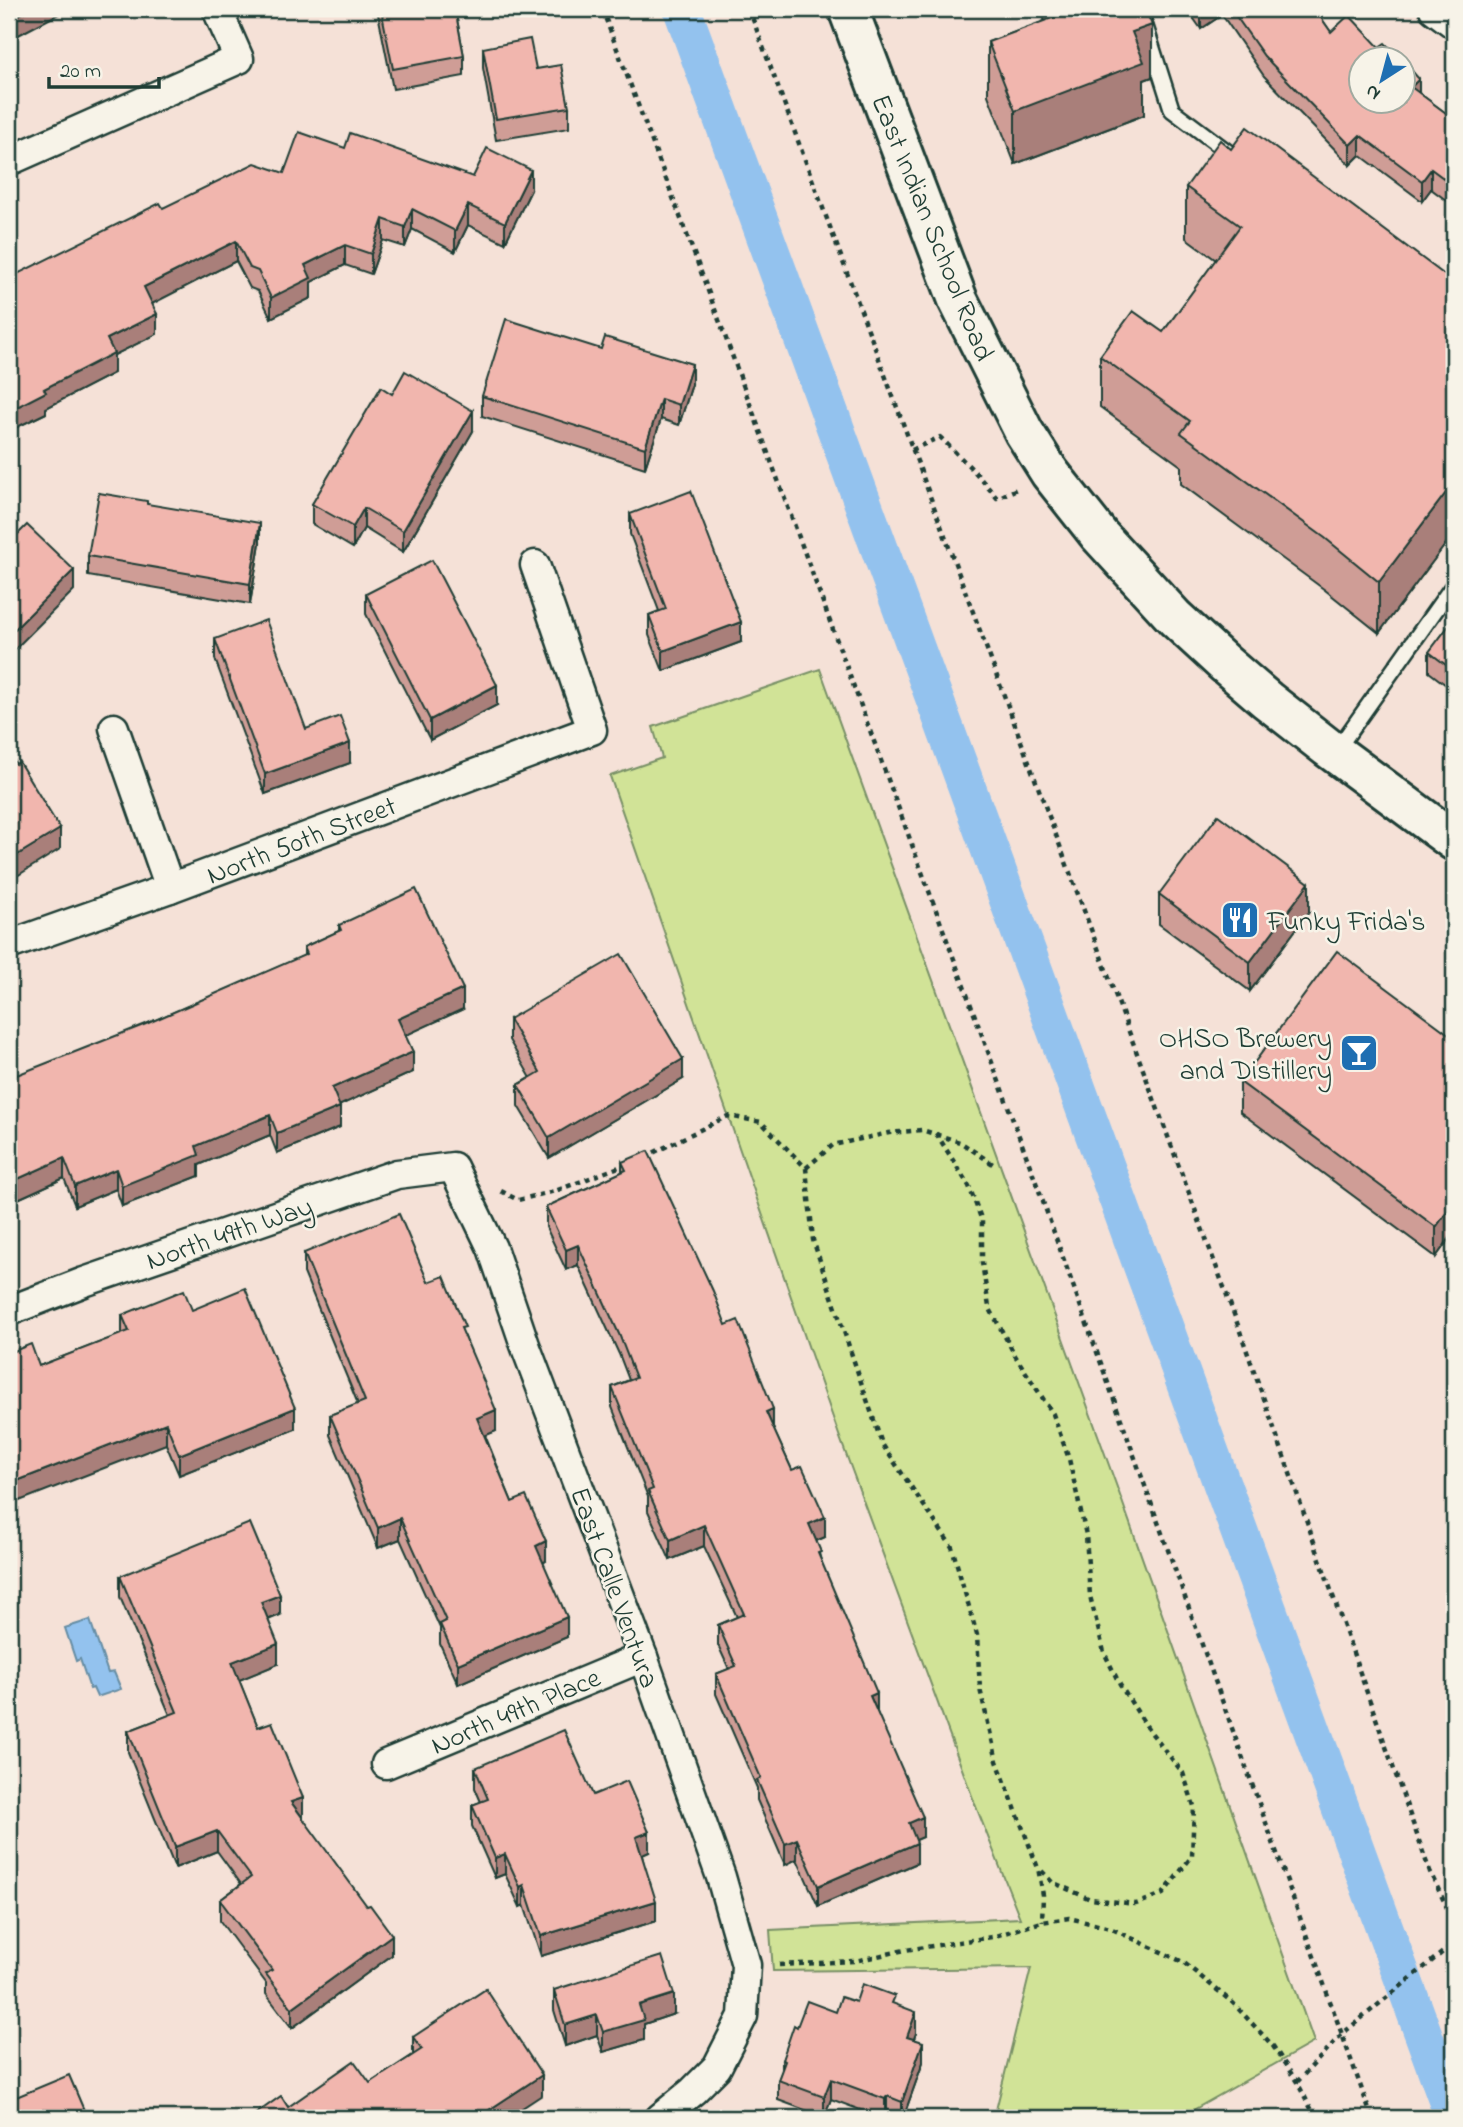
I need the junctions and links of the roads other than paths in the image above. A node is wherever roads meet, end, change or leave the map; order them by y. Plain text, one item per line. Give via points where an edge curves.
1 (217, 9) edge
2 (848, 9) edge
3 (1140, 9) edge
4 (1434, 9) edge
5 (1454, 24) edge
6 (9, 161) edge
7 (1248, 167) edge
8 (535, 565) dead end
9 (1454, 583) edge
10 (114, 728) dead end
11 (1335, 752) junction
12 (1454, 841) edge
13 (170, 888) junction
14 (9, 945) edge
15 (453, 1167) joint
16 (9, 1311) edge
17 (643, 1657) junction
18 (386, 1764) dead end
19 (660, 2118) edge

1 - 6 street via 239,59
2 - 11 main road, East Indian School Road via 957,300 1050,473 1175,618 1267,700
3 - 7 lane via 1172,110
4 - 5 street
8 - 13 street, North 50th Street via 592,730
9 - 11 lane
10 - 13 street
11 - 12 main road, East Indian School Road
13 - 14 street, North 50th Street
15 - 16 street, North 49th Way via 397,1174
15 - 17 street, East Calle Ventura via 492,1248
17 - 18 street, North 49th Place
17 - 19 street, East Calle Ventura via 721,1877 746,1965 743,2016 717,2067

